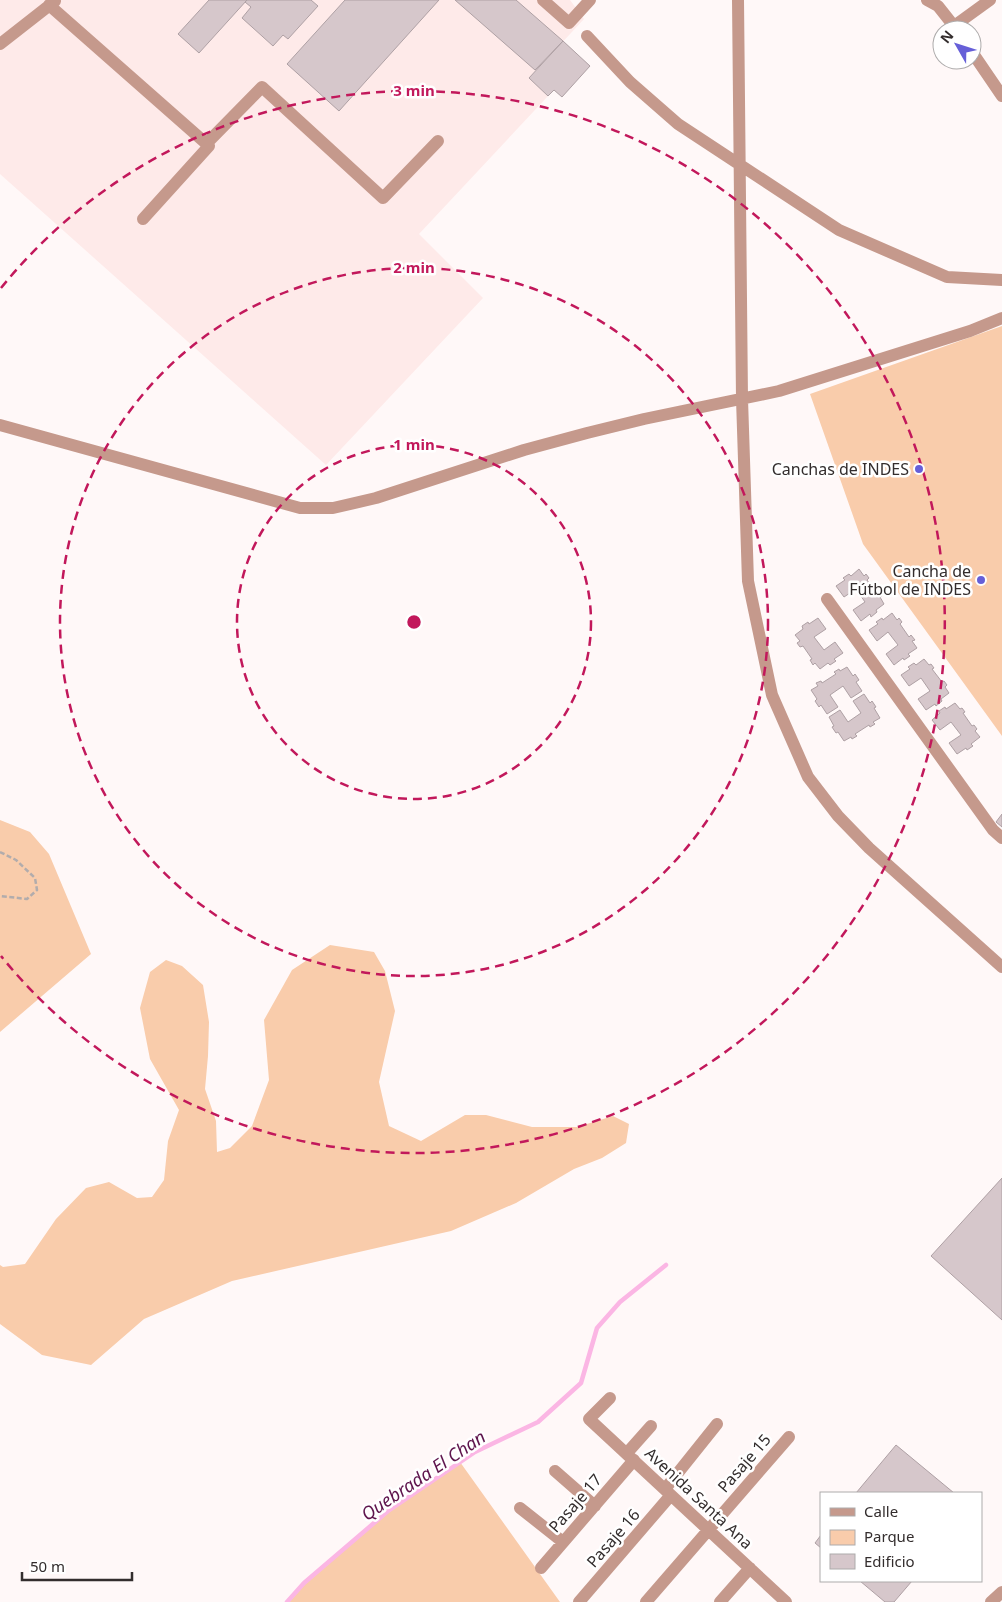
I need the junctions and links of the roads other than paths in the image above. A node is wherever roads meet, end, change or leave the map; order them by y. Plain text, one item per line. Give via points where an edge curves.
1 (543, 0) edge
2 (590, 0) edge
3 (738, 0) edge
4 (927, 0) edge
5 (990, 0) edge
6 (53, 3) edge
7 (949, 20) edge
8 (966, 20) edge
9 (587, 36) dead end
10 (0, 44) edge
11 (982, 67) edge
12 (1002, 96) edge
13 (438, 141) dead end
14 (206, 144) junction
15 (740, 166) junction
16 (143, 219) dead end
17 (1002, 280) edge
18 (1002, 318) edge
19 (742, 399) junction
20 (0, 425) edge
21 (828, 599) dead end
22 (1002, 838) edge
23 (1002, 968) edge
24 (610, 1398) dead end
25 (718, 1424) dead end
26 (651, 1426) dead end
27 (789, 1437) dead end
28 (631, 1456) junction
29 (555, 1471) dead end
30 (668, 1492) junction
31 (595, 1506) junction
32 (520, 1508) dead end
33 (708, 1529) junction
34 (563, 1542) junction
35 (541, 1568) dead end
36 (750, 1568) junction
37 (1002, 1592) edge
38 (579, 1602) edge
39 (646, 1602) edge
40 (720, 1602) edge
41 (786, 1602) edge
42 (991, 1602) edge

1 - 2 street via 569,23
3 - 15 street
4 - 7 street via 938,6
5 - 8 street
6 - 10 street
6 - 14 street
9 - 15 street via 630,82 678,124
11 - 12 street
13 - 14 street via 383,198 262,88
14 - 16 street via 209,146
15 - 17 street via 839,230 947,277
15 - 19 street
18 - 19 street via 800,385
19 - 20 street via 644,418 515,453 376,498 314,509 300,508
19 - 23 street via 748,581 772,695 808,777 838,816 869,848
21 - 22 street via 993,830
24 - 28 street, Avenida Santa Ana via 589,1419
25 - 30 street, Pasaje 16
26 - 28 street, Pasaje 17
27 - 33 street, Pasaje 15
28 - 30 street, Avenida Santa Ana
28 - 31 street, Pasaje 17
29 - 31 street
30 - 33 street, Avenida Santa Ana
30 - 38 street, Pasaje 16
31 - 34 street, Pasaje 17
32 - 34 street
33 - 36 street, Avenida Santa Ana
33 - 39 street, Pasaje 15
34 - 35 street, Pasaje 17
36 - 40 street
36 - 41 street, Avenida Santa Ana
37 - 42 street

